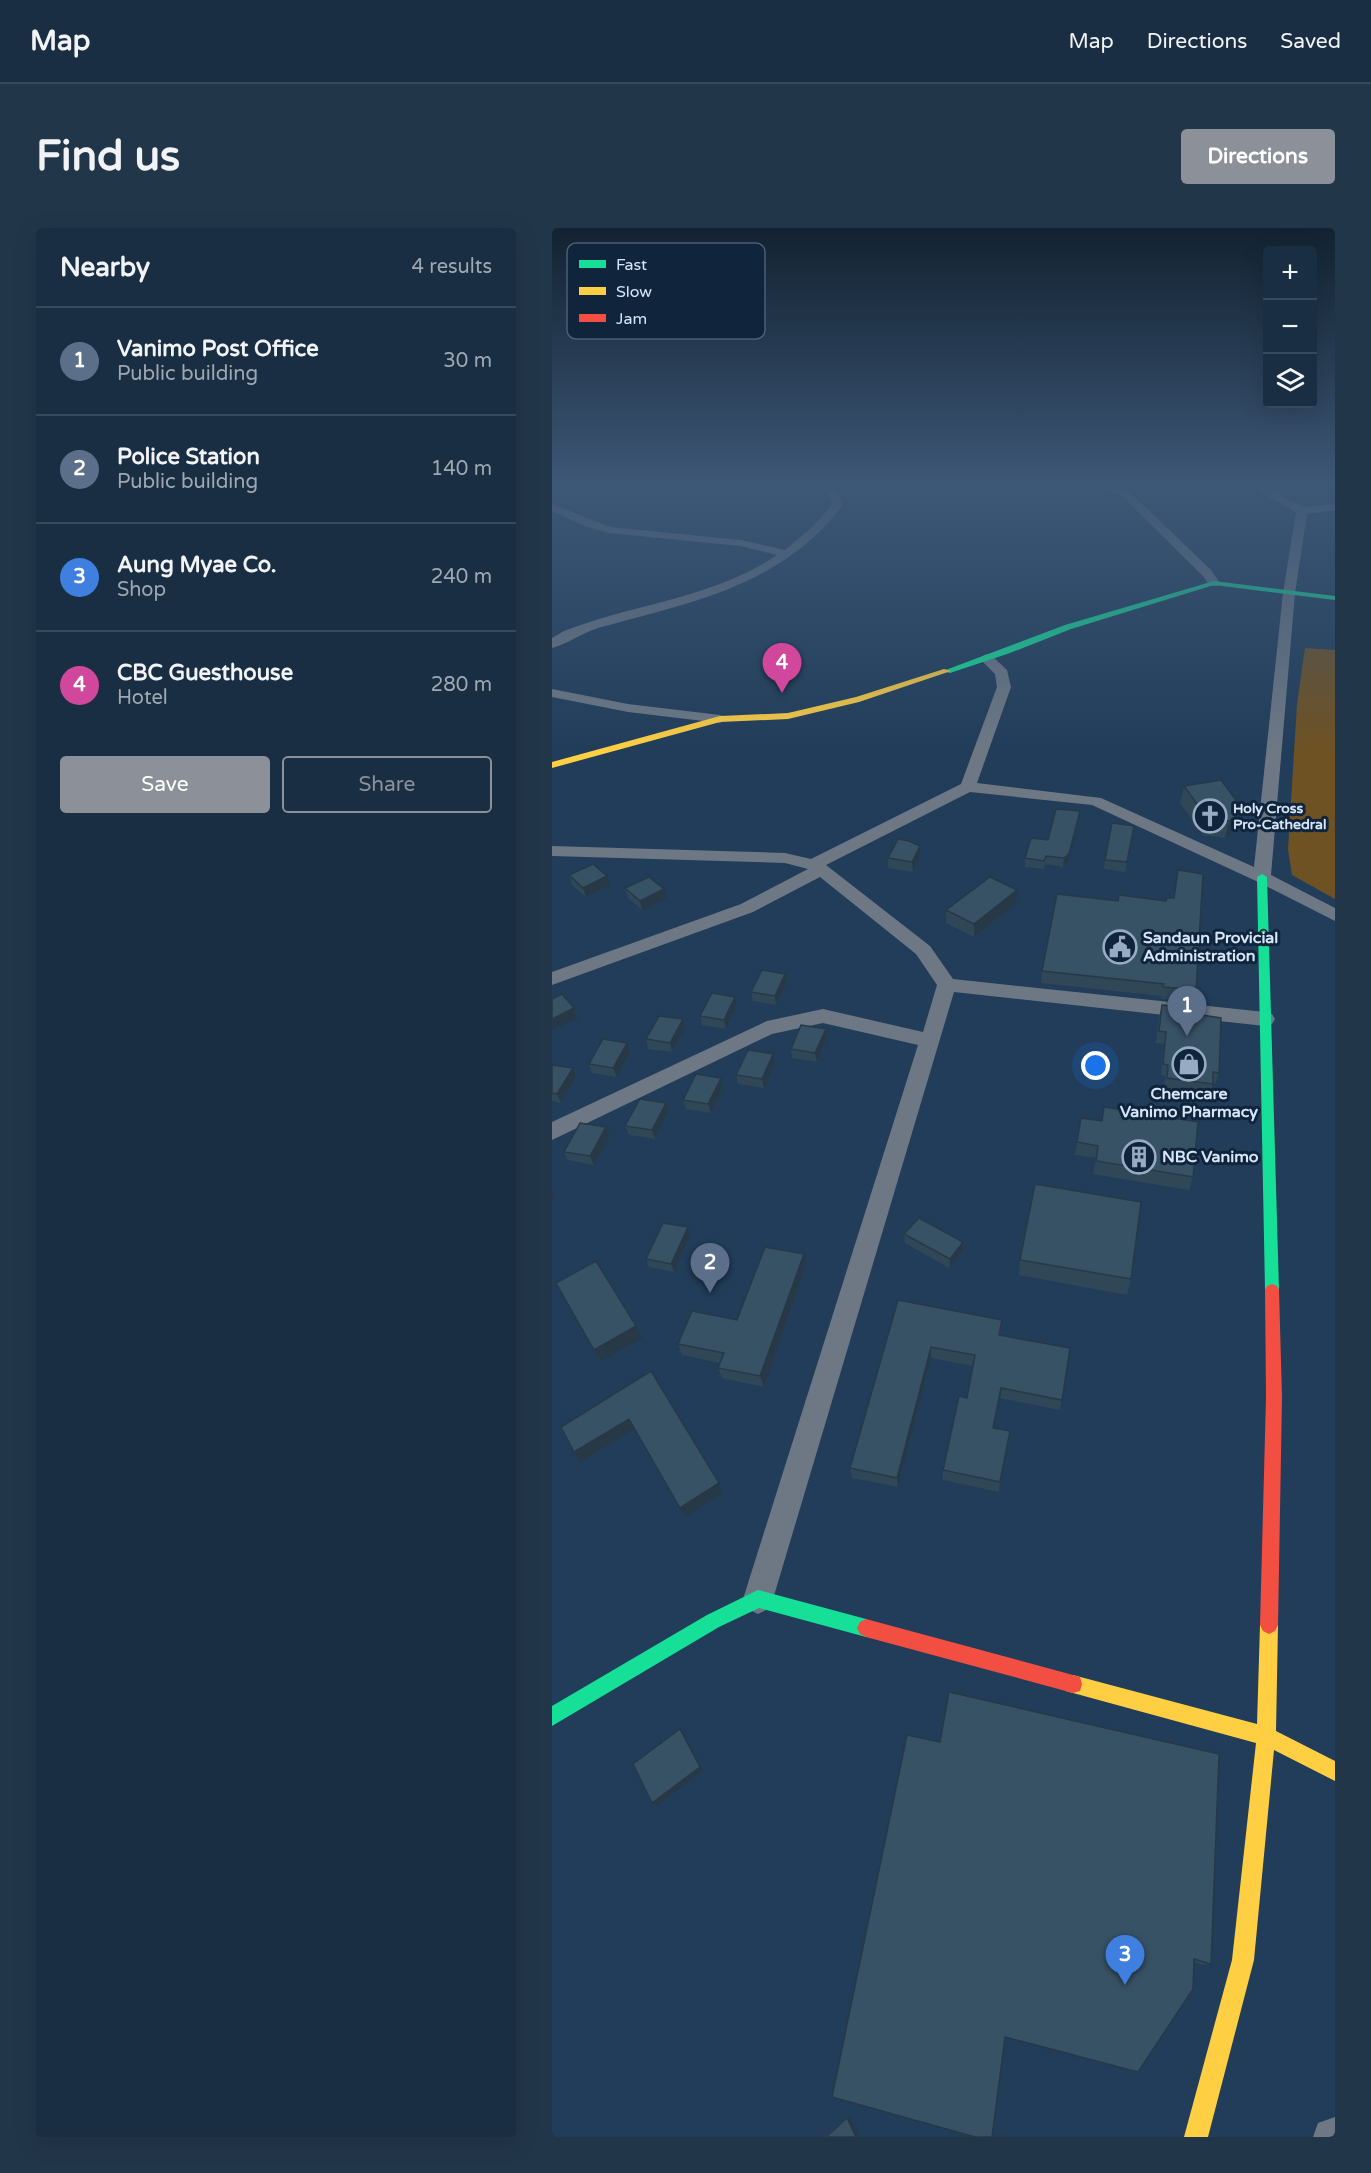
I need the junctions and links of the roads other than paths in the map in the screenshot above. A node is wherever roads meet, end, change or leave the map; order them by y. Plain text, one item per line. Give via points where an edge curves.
1 (758, 573) edge
2 (1207, 573) edge
3 (1293, 573) edge
4 (1214, 584) junction
5 (1290, 593) junction
6 (1335, 598) edge
7 (639, 614) junction
8 (552, 627) edge
9 (552, 644) edge
10 (986, 658) junction
11 (552, 693) edge
12 (720, 719) junction
13 (552, 765) edge
14 (968, 787) junction
15 (552, 851) edge
16 (817, 867) junction
17 (1262, 877) junction
18 (1335, 915) edge
19 (552, 979) edge
20 (947, 985) junction
21 (1265, 1019) junction
22 (930, 1041) junction
23 (552, 1132) edge
24 (758, 1599) junction
25 (552, 1717) edge
26 (1266, 1736) junction
27 (1335, 1770) edge
28 (1196, 2137) edge

1 - 7 street via 727,589
2 - 4 street
3 - 5 street
4 - 5 street
4 - 10 street via 1079,623
5 - 6 street
5 - 17 street
7 - 8 street via 584,619
7 - 9 street
10 - 12 street via 808,712
10 - 14 street via 1002,673 1004,687
11 - 12 street via 628,708
12 - 13 street
14 - 16 street
14 - 17 street via 1095,801
15 - 16 street via 785,858
16 - 19 street via 747,908
16 - 20 street via 923,950
17 - 18 street
17 - 21 street
20 - 21 street
20 - 22 street
21 - 26 street via 1274,1397
22 - 23 street via 823,1016 767,1028
22 - 24 street
24 - 25 street via 713,1621
24 - 26 street
26 - 27 street
26 - 28 street via 1243,1960

